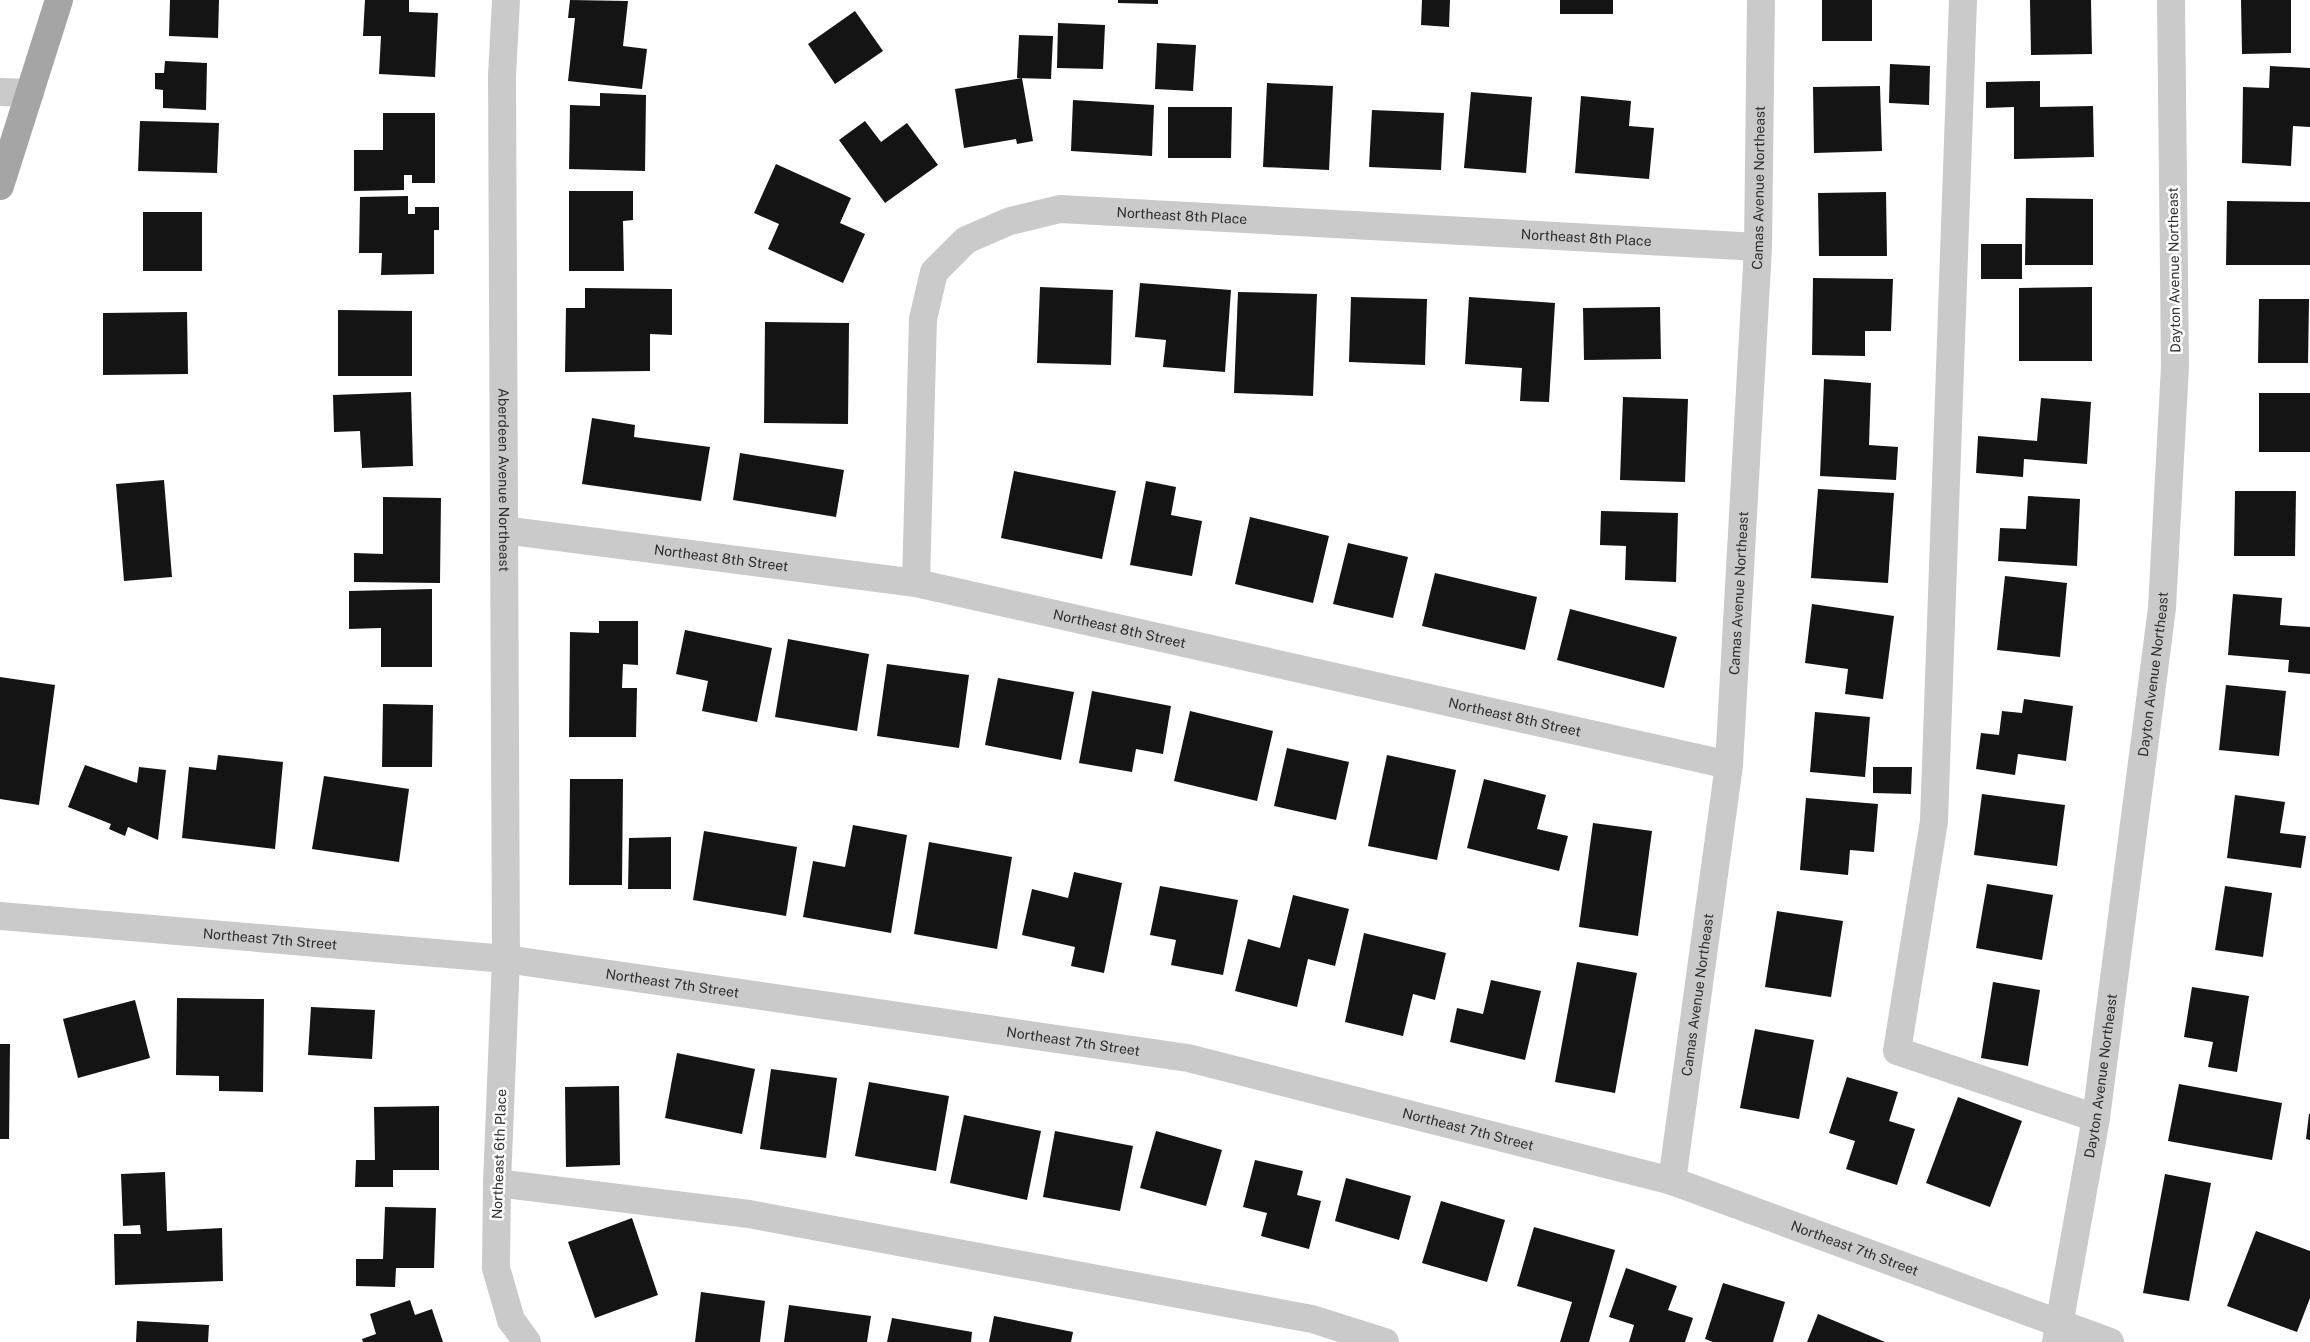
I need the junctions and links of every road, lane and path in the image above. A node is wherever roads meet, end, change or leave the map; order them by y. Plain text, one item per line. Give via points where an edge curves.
1 (59, 0) edge
2 (506, 0) edge
3 (1762, 0) edge
4 (1963, 0) edge
5 (2171, 0) edge
6 (0, 92) edge
7 (30, 93) junction
8 (0, 186) edge
9 (1758, 247) junction
10 (504, 530) junction
11 (916, 583) junction
12 (1729, 765) junction
13 (0, 916) edge
14 (506, 959) junction
15 (2096, 1118) junction
16 (1672, 1181) junction
17 (497, 1183) junction
18 (2058, 1332) edge
19 (527, 1342) edge
20 (1385, 1342) edge
21 (2110, 1342) edge

1 - 7 main road
2 - 10 street, Aberdeen Avenue Northeast via 502,76
3 - 9 street, Camas Avenue Northeast
4 - 15 street via 1934,821 1897,1051
5 - 15 street, Dayton Avenue Northeast via 2175,366 2162,608
6 - 7 street
7 - 8 main road
9 - 11 street, Northeast 8th Place via 1060,209 1010,221 966,240 934,272 923,318
9 - 12 street, Camas Avenue Northeast
10 - 11 street, Northeast 8th Street
10 - 14 street, Aberdeen Avenue Northeast
11 - 12 street, Northeast 8th Street
12 - 16 street, Camas Avenue Northeast
13 - 14 street, Northeast 7th Street
14 - 16 street, Northeast 7th Street via 1188,1058
14 - 17 street, Northeast 6th Place
15 - 18 street, Dayton Avenue Northeast
16 - 18 street, Northeast 7th Street
17 - 19 street, Northeast 6th Place via 496,1268 511,1320
17 - 20 street via 749,1214 1312,1319
18 - 21 street, Northeast 7th Street

